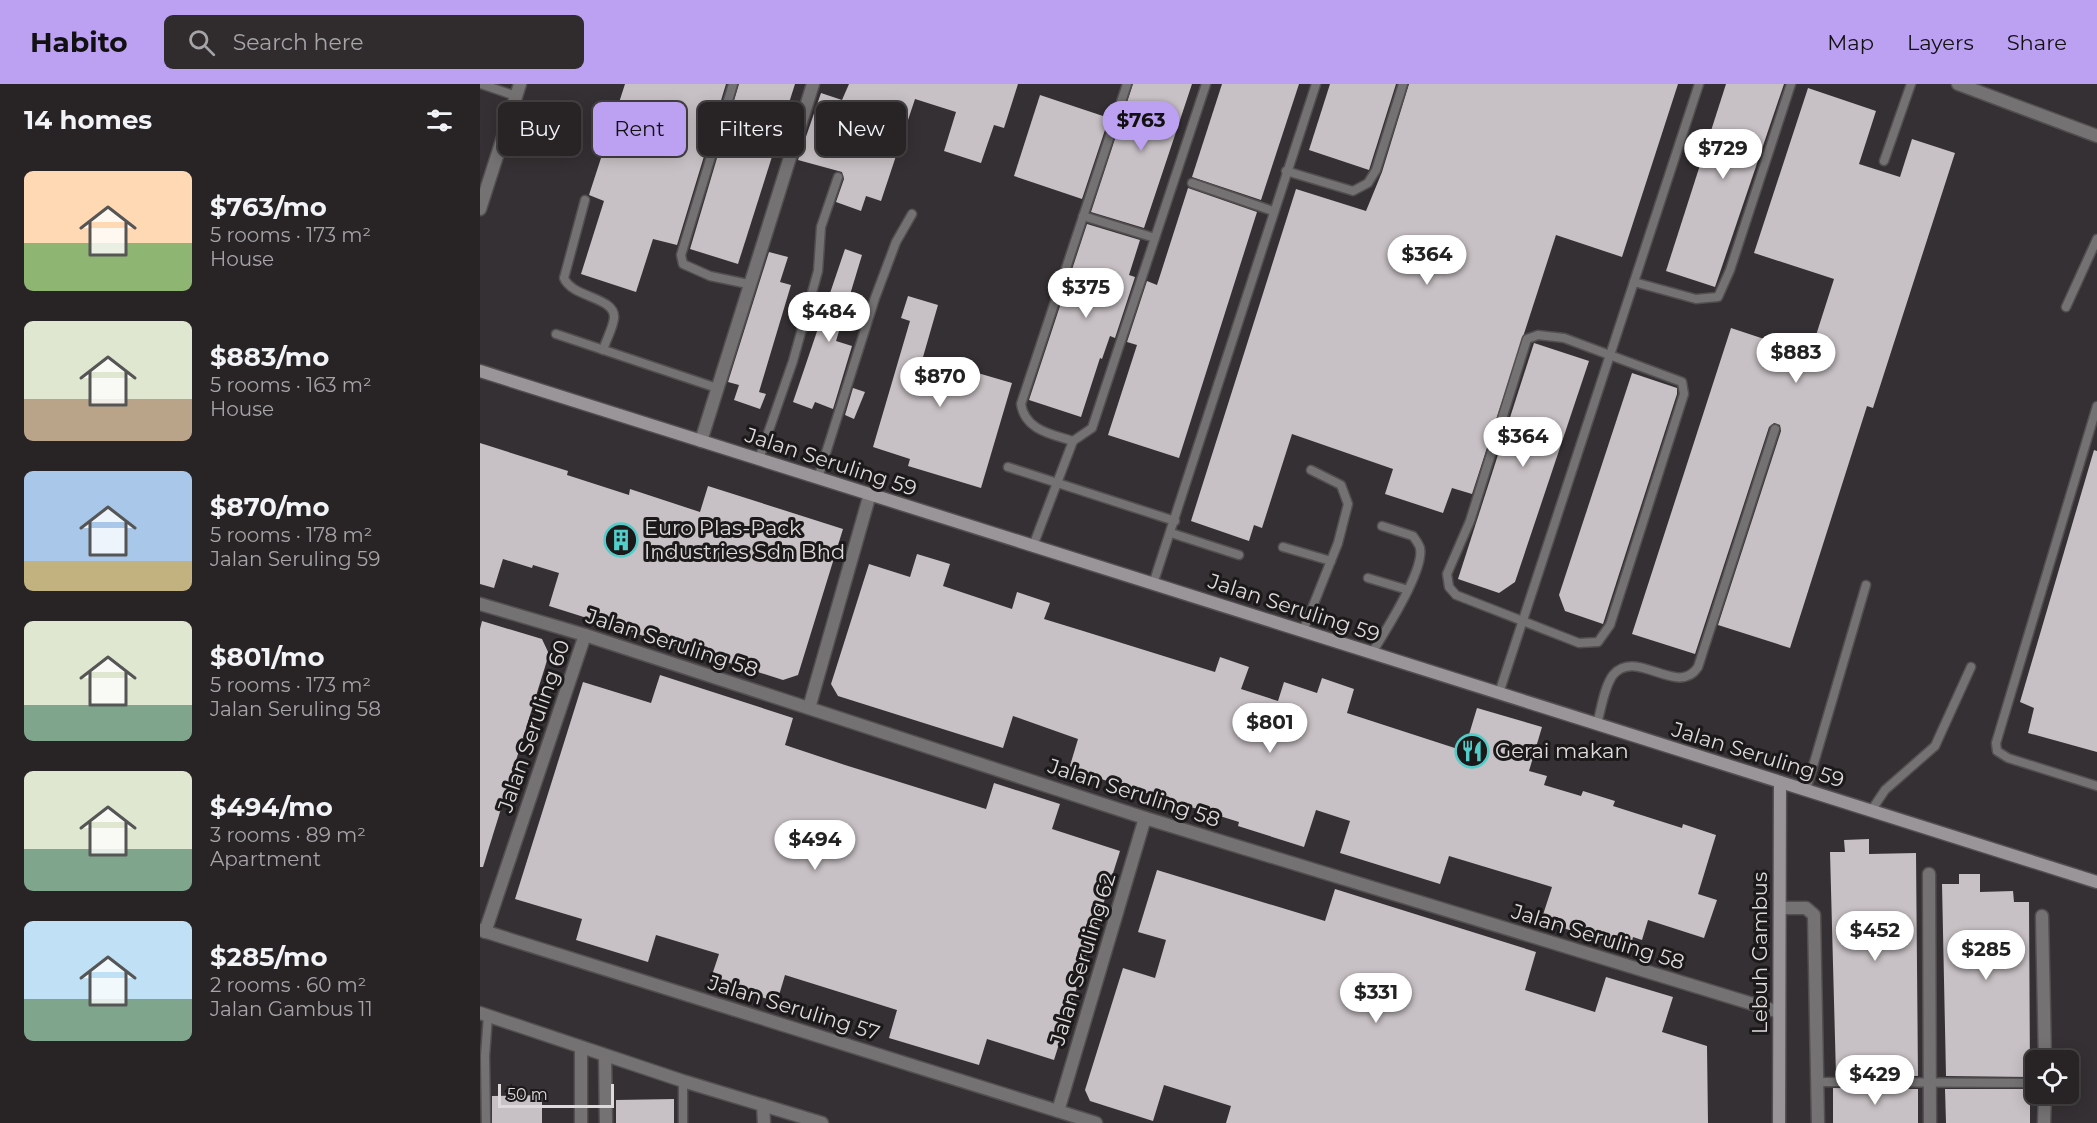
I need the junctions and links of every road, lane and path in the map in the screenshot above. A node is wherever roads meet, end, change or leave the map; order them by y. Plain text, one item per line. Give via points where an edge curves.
1 (482, 84) edge
2 (733, 84) edge
3 (813, 84) edge
4 (1126, 84) edge
5 (1206, 84) edge
6 (1316, 84) edge
7 (1403, 84) edge
8 (1699, 84) edge
9 (1791, 84) edge
10 (1911, 84) edge
11 (1958, 84) edge
12 (518, 90) edge
13 (2097, 136) edge
14 (1884, 161) dead end
15 (1286, 171) junction
16 (838, 177) dead end
17 (1192, 183) dead end
18 (483, 190) edge
19 (585, 200) dead end
20 (480, 209) edge
21 (1273, 211) junction
22 (912, 214) dead end
23 (1083, 216) junction
24 (1155, 238) junction
25 (2097, 239) edge
26 (1634, 282) junction
27 (748, 284) junction
28 (2066, 307) dead end
29 (556, 334) dead end
30 (603, 350) junction
31 (1610, 356) junction
32 (480, 371) edge
33 (717, 388) junction
34 (2097, 406) edge
35 (1775, 429) dead end
36 (701, 441) junction
37 (1073, 441) junction
38 (759, 459) junction
39 (1008, 467) dead end
40 (1311, 470) dead end
41 (818, 478) junction
42 (1057, 483) junction
43 (870, 494) junction
44 (1175, 521) junction
45 (1382, 526) dead end
46 (1171, 533) junction
47 (1033, 546) junction
48 (1283, 547) dead end
49 (1239, 555) dead end
50 (1331, 561) junction
51 (1368, 578) dead end
52 (1153, 584) junction
53 (1866, 585) dead end
54 (1408, 590) junction
55 (480, 604) edge
56 (1523, 619) junction
57 (1303, 631) junction
58 (585, 635) junction
59 (1372, 653) junction
60 (1971, 667) dead end
61 (1498, 693) junction
62 (808, 708) junction
63 (1597, 724) junction
64 (1780, 782) junction
65 (2097, 786) edge
66 (1806, 790) junction
67 (1870, 811) junction
68 (1145, 818) junction
69 (1929, 874) dead end
70 (2097, 882) edge
71 (1780, 908) junction
72 (2042, 916) dead end
73 (483, 931) edge
74 (1779, 1012) junction
75 (484, 1015) edge
76 (581, 1047) junction
77 (2045, 1050) edge
78 (605, 1056) junction
79 (683, 1081) junction
80 (1817, 1082) junction
81 (1930, 1082) junction
82 (2025, 1083) edge
83 (2045, 1104) edge
84 (763, 1105) junction
85 (1058, 1112) junction
86 (486, 1123) edge
87 (581, 1123) edge
88 (606, 1123) edge
89 (683, 1123) edge
90 (764, 1123) edge
91 (822, 1123) edge
92 (1096, 1123) edge
93 (1779, 1123) edge
94 (1818, 1123) edge
95 (1930, 1123) edge
96 (2044, 1123) edge

1 - 12 lane
2 - 27 lane via 681,255 683,264 696,270
3 - 27 street
4 - 23 lane
5 - 24 lane
6 - 15 lane
7 - 15 lane via 1376,170 1368,183 1353,191
8 - 26 lane
9 - 26 lane via 1718,297 1696,299
10 - 14 lane
11 - 13 street
12 - 18 street
15 - 21 lane
16 - 38 lane via 821,227 818,271 793,361
17 - 21 lane
18 - 20 street
19 - 30 lane via 564,278 571,289 614,311
21 - 44 lane
22 - 41 lane via 896,242 875,298
23 - 24 lane
23 - 37 lane via 1021,404 1030,425
24 - 37 lane via 1092,428
25 - 28 lane
26 - 31 lane
27 - 33 street
29 - 30 lane
30 - 33 lane
31 - 56 lane
31 - 56 lane via 1564,338 1538,335 1527,339 1470,520 1447,574 1449,587 1456,595
31 - 56 lane via 1682,382 1684,394 1649,508 1610,625 1598,642 1579,643
32 - 36 main road, Jalan Seruling 59
33 - 36 street
34 - 65 lane via 1996,743 1997,751 2008,758
35 - 63 lane via 1698,667 1682,679 1629,666 1619,670 1612,676
36 - 38 main road, Jalan Seruling 59
37 - 42 lane
38 - 41 main road, Jalan Seruling 59
39 - 42 lane
40 - 50 lane via 1341,485 1348,504
41 - 43 main road, Jalan Seruling 59
42 - 44 lane
42 - 47 lane
43 - 47 main road, Jalan Seruling 59
43 - 62 street
44 - 46 lane
45 - 54 lane via 1413,536 1420,549 1418,567
46 - 49 lane
46 - 52 lane
47 - 52 main road, Jalan Seruling 59
48 - 50 lane
50 - 57 lane
51 - 54 lane
52 - 57 main road, Jalan Seruling 59
53 - 66 lane
54 - 59 lane
55 - 58 street, Jalan Seruling 58
56 - 61 lane
57 - 59 main road, Jalan Seruling 59
58 - 62 street, Jalan Seruling 58
58 - 73 street, Jalan Seruling 60
59 - 61 main road, Jalan Seruling 59
60 - 67 lane via 1935,746 1885,790
61 - 63 main road, Jalan Seruling 59
62 - 68 street, Jalan Seruling 58
63 - 64 main road, Jalan Seruling 59
64 - 66 main road, Jalan Seruling 59
64 - 71 main road, Lebuh Gambus
66 - 67 main road, Jalan Seruling 59
67 - 70 main road, Jalan Seruling 59
68 - 74 street, Jalan Seruling 58
68 - 85 street, Jalan Seruling 62
69 - 81 street
71 - 74 main road, Lebuh Gambus
71 - 80 street via 1806,908 1815,915
72 - 77 street
73 - 85 street, Jalan Seruling 57
74 - 93 main road, Lebuh Gambus
75 - 76 street
75 - 86 lane
76 - 78 street
76 - 87 street
78 - 79 street
78 - 88 street
79 - 84 street
79 - 89 lane
80 - 81 lane
80 - 94 street
81 - 82 lane
81 - 95 street
83 - 96 street
84 - 90 street
84 - 91 street
85 - 92 street, Jalan Seruling 57

